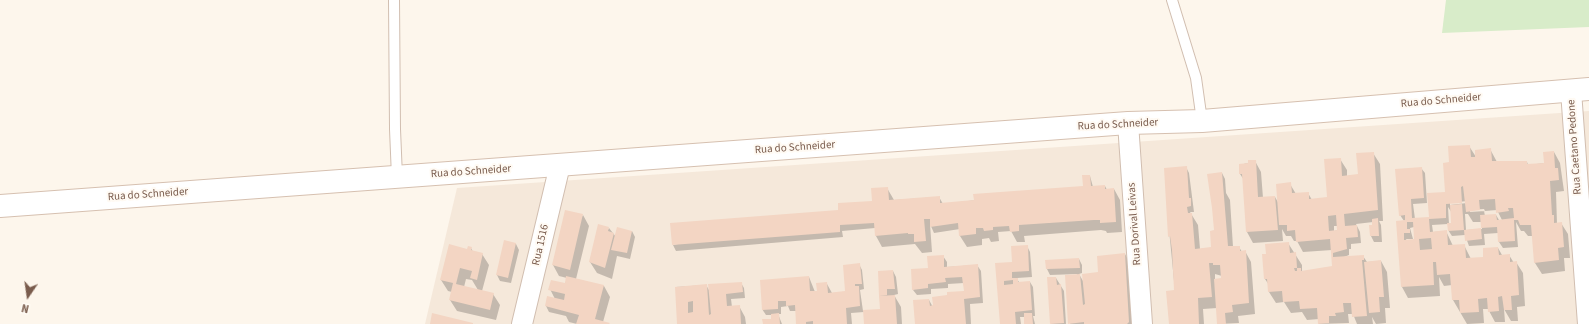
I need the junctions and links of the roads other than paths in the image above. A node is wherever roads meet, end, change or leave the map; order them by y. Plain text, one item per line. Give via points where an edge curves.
1 (394, 0) edge
2 (1172, 0) edge
3 (1580, 90) edge
4 (1202, 121) junction
5 (1128, 123) junction
6 (560, 165) junction
7 (397, 177) junction
8 (0, 206) edge
9 (522, 324) edge
10 (1142, 324) edge
11 (1588, 324) edge

1 - 7 lane
2 - 4 lane via 1196,78
3 - 4 street, Rua do Schneider
3 - 11 street, Rua Caetano Pedone
4 - 5 street, Rua do Schneider
5 - 6 street, Rua do Schneider
5 - 10 street, Rua Dorival Leivas
6 - 7 street, Rua do Schneider
6 - 9 street, Rua 1516
7 - 8 street, Rua do Schneider

